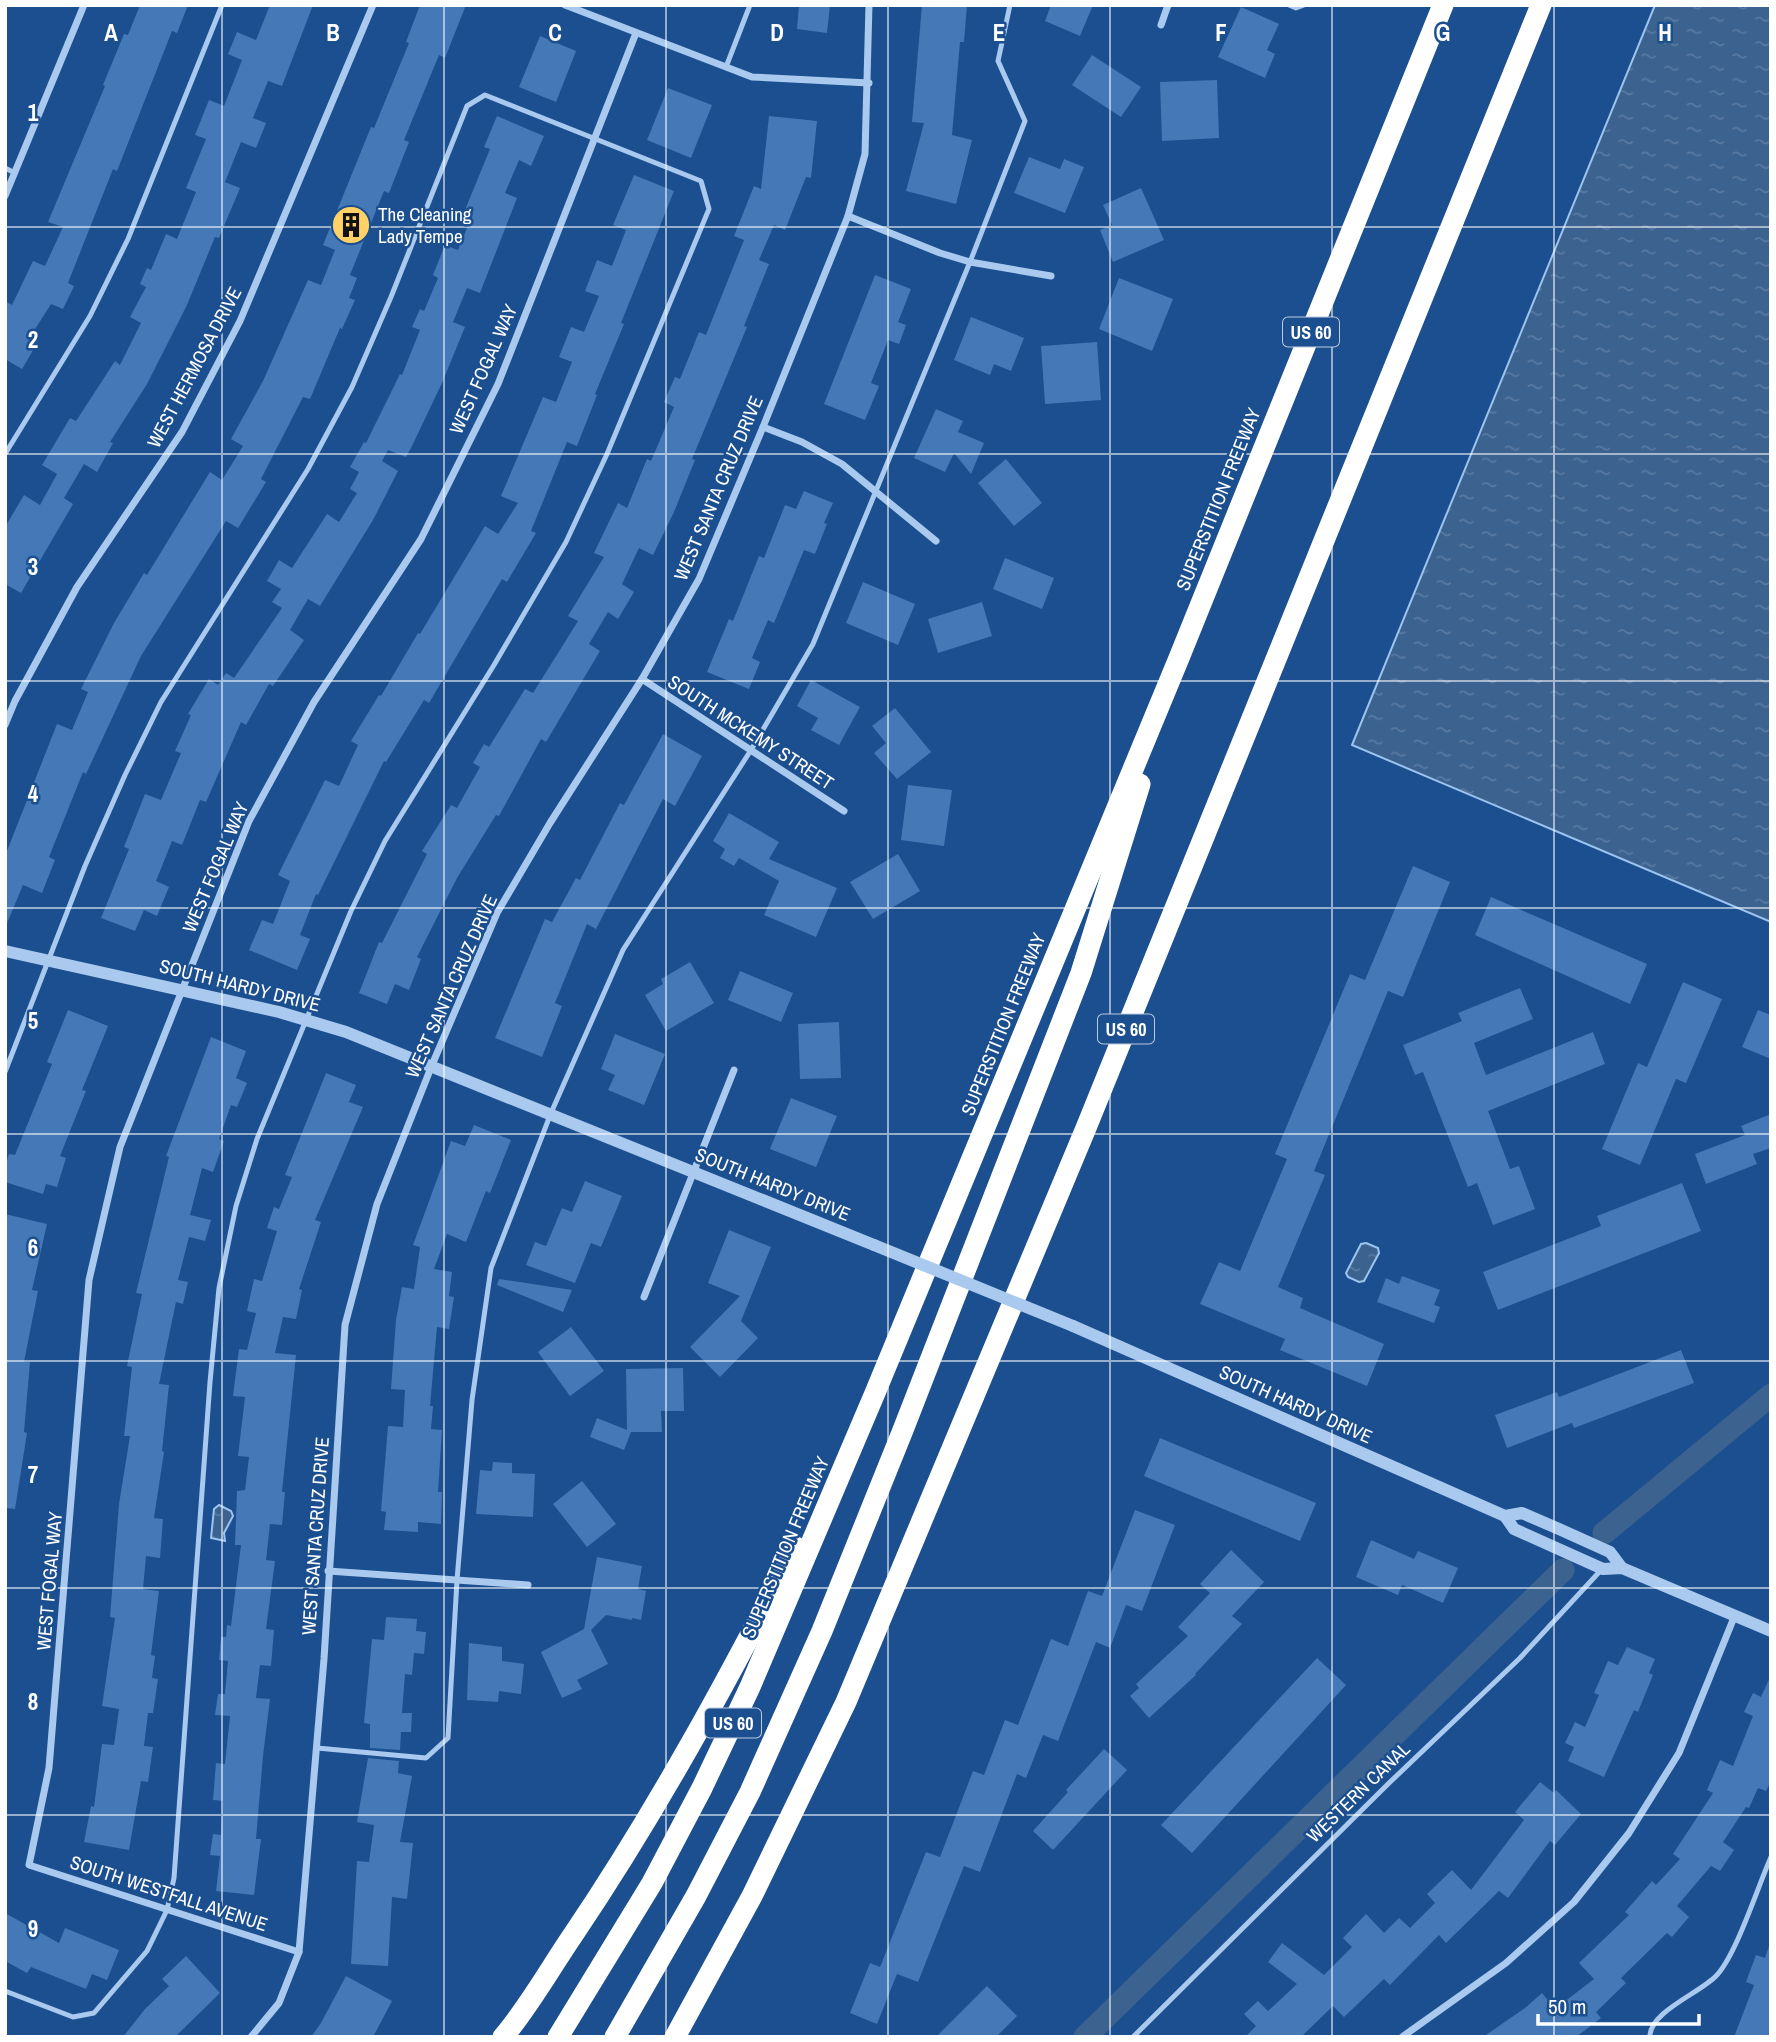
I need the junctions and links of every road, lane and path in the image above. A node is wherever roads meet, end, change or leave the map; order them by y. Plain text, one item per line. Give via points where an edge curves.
1 (85, 5) edge
2 (222, 5) edge
3 (373, 5) edge
4 (565, 5) edge
5 (750, 5) edge
6 (869, 5) edge
7 (1010, 5) edge
8 (1168, 5) edge
9 (1289, 5) edge
10 (1304, 5) edge
11 (1443, 5) edge
12 (1541, 5) edge
13 (1161, 25) dead end
14 (636, 33) junction
15 (726, 67) junction
16 (869, 83) junction
17 (595, 138) junction
18 (5, 169) edge
19 (15, 173) junction
20 (5, 196) edge
21 (848, 216) junction
22 (970, 262) junction
23 (1051, 276) dead end
24 (763, 427) junction
25 (5, 454) edge
26 (875, 492) junction
27 (936, 541) dead end
28 (1179, 658) junction
29 (642, 679) junction
30 (5, 725) edge
31 (751, 750) junction
32 (844, 811) dead end
33 (5, 951) edge
34 (47, 960) junction
35 (181, 990) junction
36 (306, 1019) junction
37 (432, 1065) junction
38 (734, 1070) dead end
39 (5, 1072) edge
40 (551, 1113) junction
41 (694, 1173) junction
42 (644, 1297) dead end
43 (875, 1393) junction
44 (1505, 1516) junction
45 (1622, 1568) junction
46 (1603, 1569) junction
47 (328, 1571) junction
48 (457, 1580) junction
49 (528, 1585) dead end
50 (1734, 1615) junction
51 (1771, 1631) edge
52 (317, 1748) junction
53 (1771, 1857) edge
54 (29, 1865) joint
55 (167, 1910) junction
56 (299, 1952) junction
57 (5, 1991) edge
58 (1415, 2028) junction
59 (251, 2037) edge
60 (503, 2037) edge
61 (558, 2037) edge
62 (615, 2037) edge
63 (676, 2037) edge
64 (1133, 2037) edge
65 (1402, 2037) edge
66 (1422, 2037) edge
67 (1650, 2037) edge

1 - 19 street
2 - 25 lane via 128,239 90,316
3 - 30 street, WEST HERMOSA DRIVE via 240,321 182,432 77,587
4 - 14 street
5 - 15 lane
6 - 16 street, WEST SANTA CRUZ DRIVE
7 - 22 lane via 998,61 1025,121
8 - 13 street
9 - 10 lane
11 - 28 highway, SUPERSTITION FREEWAY / US 60
12 - 63 highway, US 60 via 1086,1128 851,1689 752,1896
14 - 15 street
14 - 17 street, WEST FOGAL WAY
15 - 16 street via 752,77
16 - 21 street, WEST SANTA CRUZ DRIVE via 865,153
17 - 34 lane via 485,95 467,106 352,387 308,469 161,702
17 - 35 street, WEST FOGAL WAY via 492,396 421,539 314,702 249,821
17 - 36 lane via 701,181 709,209 566,542 385,841
18 - 19 lane
19 - 20 street
21 - 22 street
21 - 24 street, WEST SANTA CRUZ DRIVE
22 - 23 street
22 - 26 lane
24 - 26 street via 842,464
24 - 29 street, WEST SANTA CRUZ DRIVE via 699,579
26 - 27 street
26 - 31 lane via 813,644
28 - 43 highway, SUPERSTITION FREEWAY / US 60
28 - 62 highway via 1081,973 822,1631 750,1792
29 - 31 street, SOUTH MCKEMY STREET
29 - 37 street, WEST SANTA CRUZ DRIVE via 497,913
31 - 32 street, SOUTH MCKEMY STREET
31 - 40 lane via 623,950
33 - 34 street, SOUTH HARDY DRIVE
34 - 35 street, SOUTH HARDY DRIVE
34 - 39 lane
35 - 36 street, SOUTH HARDY DRIVE
35 - 54 street, WEST FOGAL WAY via 120,1147 89,1280 49,1768
36 - 37 street, SOUTH HARDY DRIVE
36 - 55 lane via 257,1139 236,1206 219,1289 174,1878
37 - 40 street, SOUTH HARDY DRIVE
37 - 47 street, WEST SANTA CRUZ DRIVE via 377,1204 345,1325
38 - 41 street
40 - 41 street, SOUTH HARDY DRIVE
40 - 48 lane via 491,1268 472,1400
41 - 42 street
41 - 44 street, SOUTH HARDY DRIVE, bridge via 1073,1326
43 - 60 highway via 757,1624 667,1784 597,1899
43 - 61 highway, SUPERSTITION FREEWAY / US 60 via 702,1788 652,1883
44 - 45 street, SOUTH HARDY DRIVE via 1522,1513 1610,1552
44 - 46 street, SOUTH HARDY DRIVE via 1514,1529
45 - 46 street, SOUTH HARDY DRIVE
45 - 50 street, SOUTH HARDY DRIVE
46 - 64 lane, WESTERN CANAL via 1520,1658
47 - 48 street
47 - 52 street, WEST SANTA CRUZ DRIVE
48 - 49 street
48 - 52 lane via 448,1738 426,1758
50 - 51 street, SOUTH HARDY DRIVE
50 - 58 street via 1679,1753 1629,1833 1574,1902 1506,1963
52 - 56 street, WEST SANTA CRUZ DRIVE
53 - 67 lane via 1716,1976 1656,2019
54 - 55 street, SOUTH WESTFALL AVENUE
55 - 56 street, SOUTH WESTFALL AVENUE
55 - 57 lane via 148,1951 94,2013 73,2017
56 - 59 street, WEST SANTA CRUZ DRIVE via 279,2003
58 - 65 street
58 - 66 street

